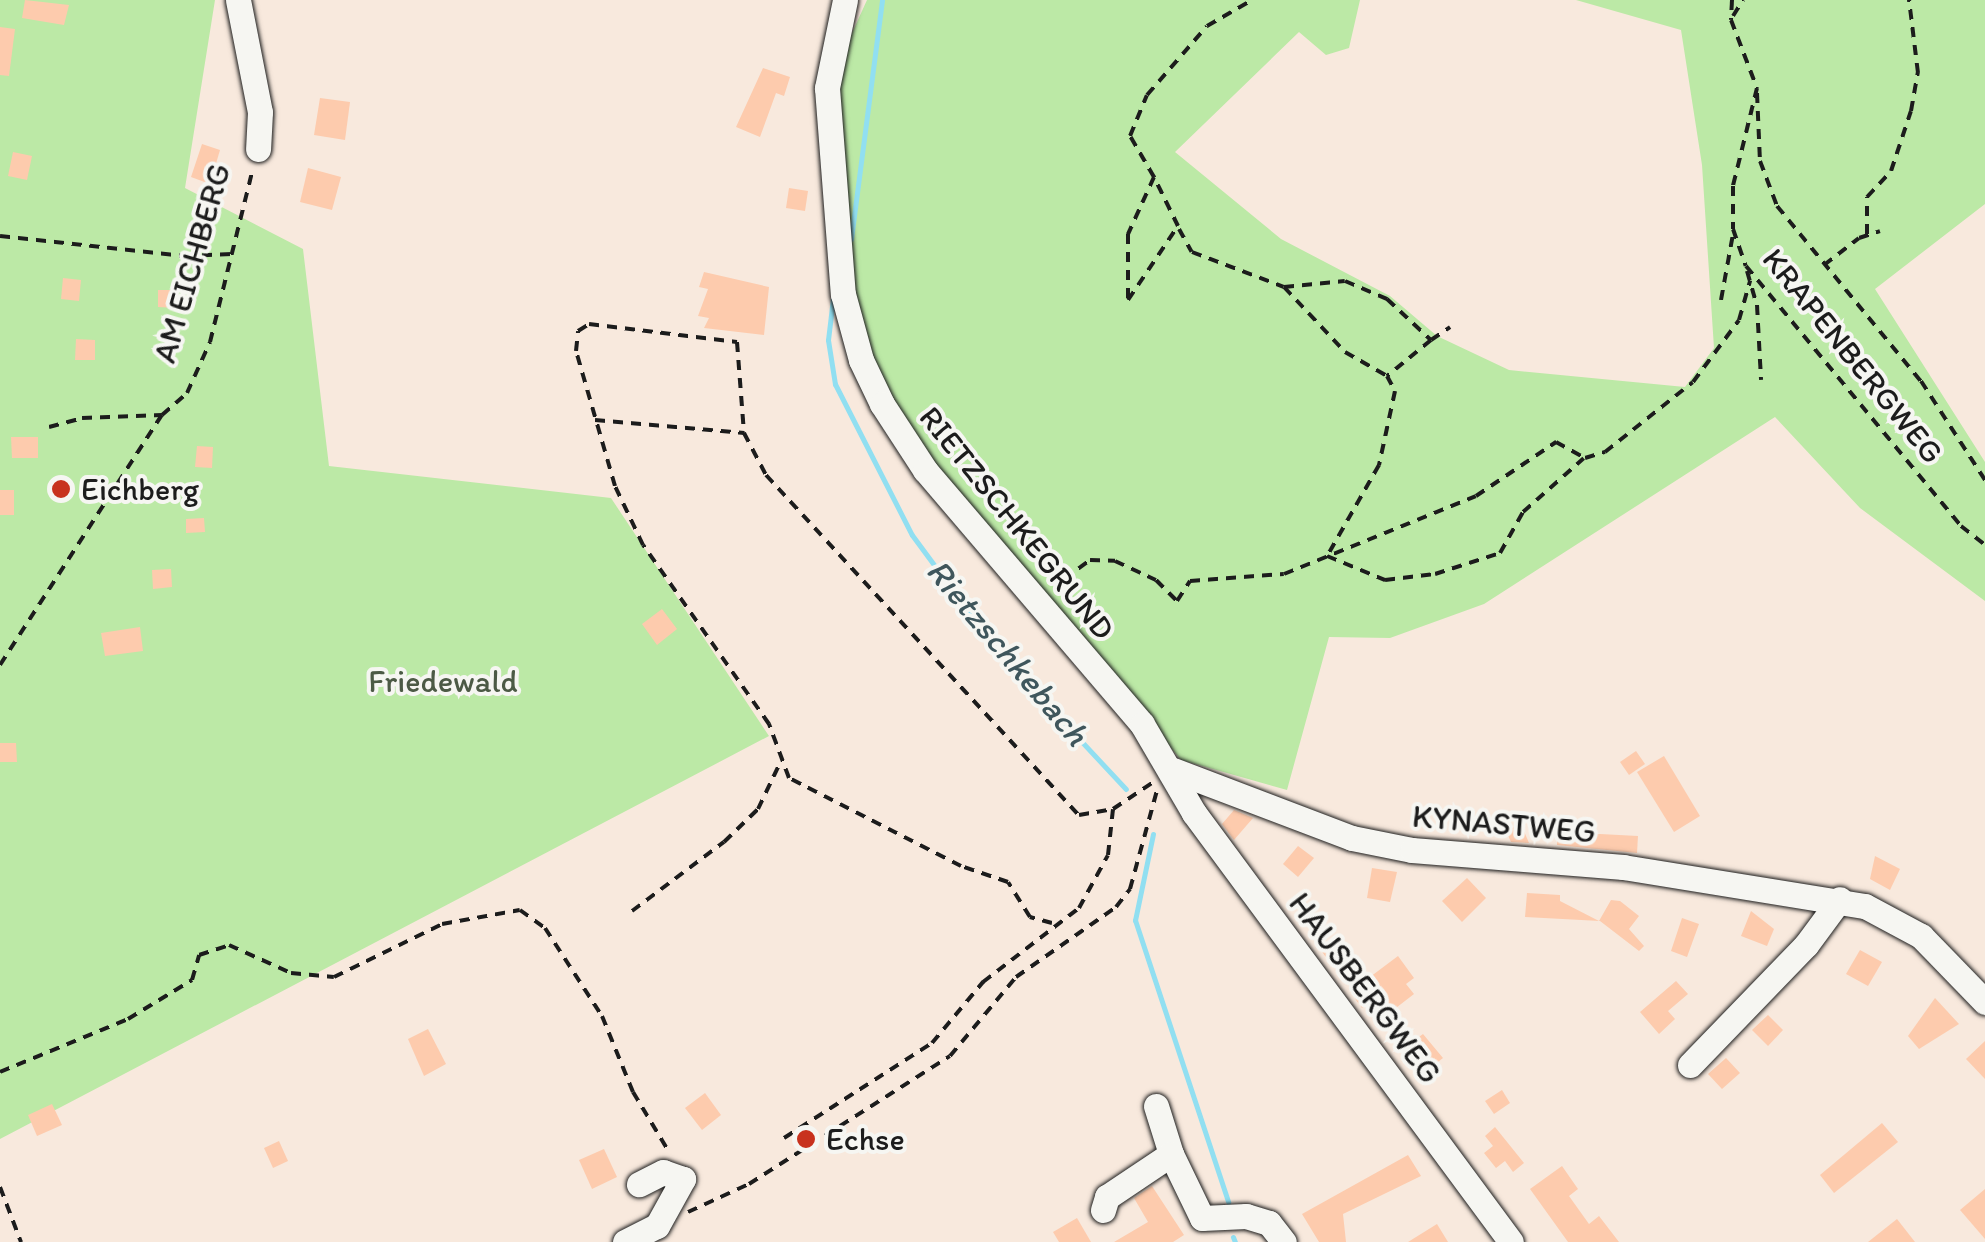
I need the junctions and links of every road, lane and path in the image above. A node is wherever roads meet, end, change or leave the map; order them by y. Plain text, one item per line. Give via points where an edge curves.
1 (238, 0) edge
2 (844, 0) edge
3 (1252, 0) edge
4 (1732, 0) edge
5 (1743, 0) edge
6 (1909, 0) edge
7 (1731, 20) junction
8 (1757, 88) junction
9 (258, 149) joint
10 (1154, 177) junction
11 (1178, 226) junction
12 (1733, 229) junction
13 (1880, 231) dead end
14 (1867, 234) junction
15 (0, 236) edge
16 (232, 254) junction
17 (1824, 265) junction
18 (1746, 266) junction
19 (1750, 281) junction
20 (1284, 287) junction
21 (1721, 300) dead end
22 (1450, 326) dead end
23 (1432, 340) junction
24 (1388, 376) junction
25 (1761, 380) dead end
26 (162, 415) junction
27 (595, 420) junction
28 (49, 427) dead end
29 (744, 433) junction
30 (1585, 458) junction
31 (1985, 480) edge
32 (1985, 546) edge
33 (1326, 556) junction
34 (1003, 560) junction
35 (0, 665) edge
36 (779, 766) junction
37 (1173, 770) junction
38 (1113, 809) junction
39 (1840, 900) junction
40 (632, 911) dead end
41 (1052, 924) junction
42 (1985, 1002) edge
43 (1690, 1064) dead end
44 (0, 1072) edge
45 (1156, 1106) dead end
46 (784, 1138) dead end
47 (1171, 1154) junction
48 (674, 1158) dead end
49 (639, 1184) dead end
50 (0, 1187) edge
51 (1104, 1210) dead end
52 (657, 1226) junction
53 (1499, 1237) edge
54 (21, 1242) edge
55 (626, 1242) edge
56 (1284, 1242) edge

1 - 9 street, AM EICHBERG via 256,80
2 - 34 street, RIETZSCHKEGRUND via 827,88 843,294 861,360 925,470
3 - 10 path via 1207,26 1147,95 1130,136
4 - 7 path
5 - 7 path
6 - 14 path via 1915,92 1891,171 1867,197
7 - 8 path
8 - 12 path, KRAPENBERGWEG via 1732,186
8 - 17 path via 1760,161 1778,206
9 - 16 path, AM EICHBERG
10 - 11 path
10 - 11 path via 1128,234 1128,300
11 - 20 path via 1192,252
12 - 18 path, KRAPENBERGWEG
12 - 21 path
13 - 14 path
14 - 17 path
15 - 16 path via 184,256
16 - 26 path, AM EICHBERG via 210,342 187,393
17 - 31 path via 1921,380
18 - 19 path
18 - 32 path, KRAPENBERGWEG via 1961,526
19 - 25 path
19 - 30 path via 1739,320 1693,382 1605,452
20 - 23 path via 1345,281 1387,299
20 - 24 path via 1344,352
22 - 23 path
23 - 24 path
24 - 33 path via 1395,391 1379,464
26 - 28 path via 82,418
26 - 35 path, AM EICHBERG
27 - 29 path
27 - 29 path via 576,351 578,332 589,324 737,342
27 - 36 path via 643,545 769,724
29 - 38 path via 766,475 1080,815
30 - 33 path via 1556,442 1476,496
30 - 33 path via 1523,512 1500,552 1435,574 1385,580
33 - 34 path via 1284,574 1190,581 1177,601 1156,580 1115,561 1090,560 1064,578
34 - 37 street, RIETZSCHKEGRUND
36 - 40 path via 758,809
36 - 41 path via 789,778 961,866 1008,882 1030,917
37 - 38 path
37 - 39 street, KYNASTWEG via 1352,838 1412,850 1622,867
37 - 52 path via 1158,786 1130,889 1116,907 1016,977 974,1034 914,1082 749,1184
37 - 53 street, HAUSBERGWEG via 1194,813
38 - 41 path via 1096,887
39 - 42 street, KYNASTWEG via 1921,936
39 - 43 street via 1806,945
41 - 46 path via 983,982 932,1043
44 - 48 path via 128,1020 192,980 199,955 229,945 291,973 334,977 442,924 484,922 520,910 545,928 602,1016 634,1092
45 - 47 street
47 - 51 street via 1107,1197
47 - 56 street via 1202,1218 1268,1224
49 - 52 street via 663,1172 683,1179
50 - 54 path
52 - 55 street

